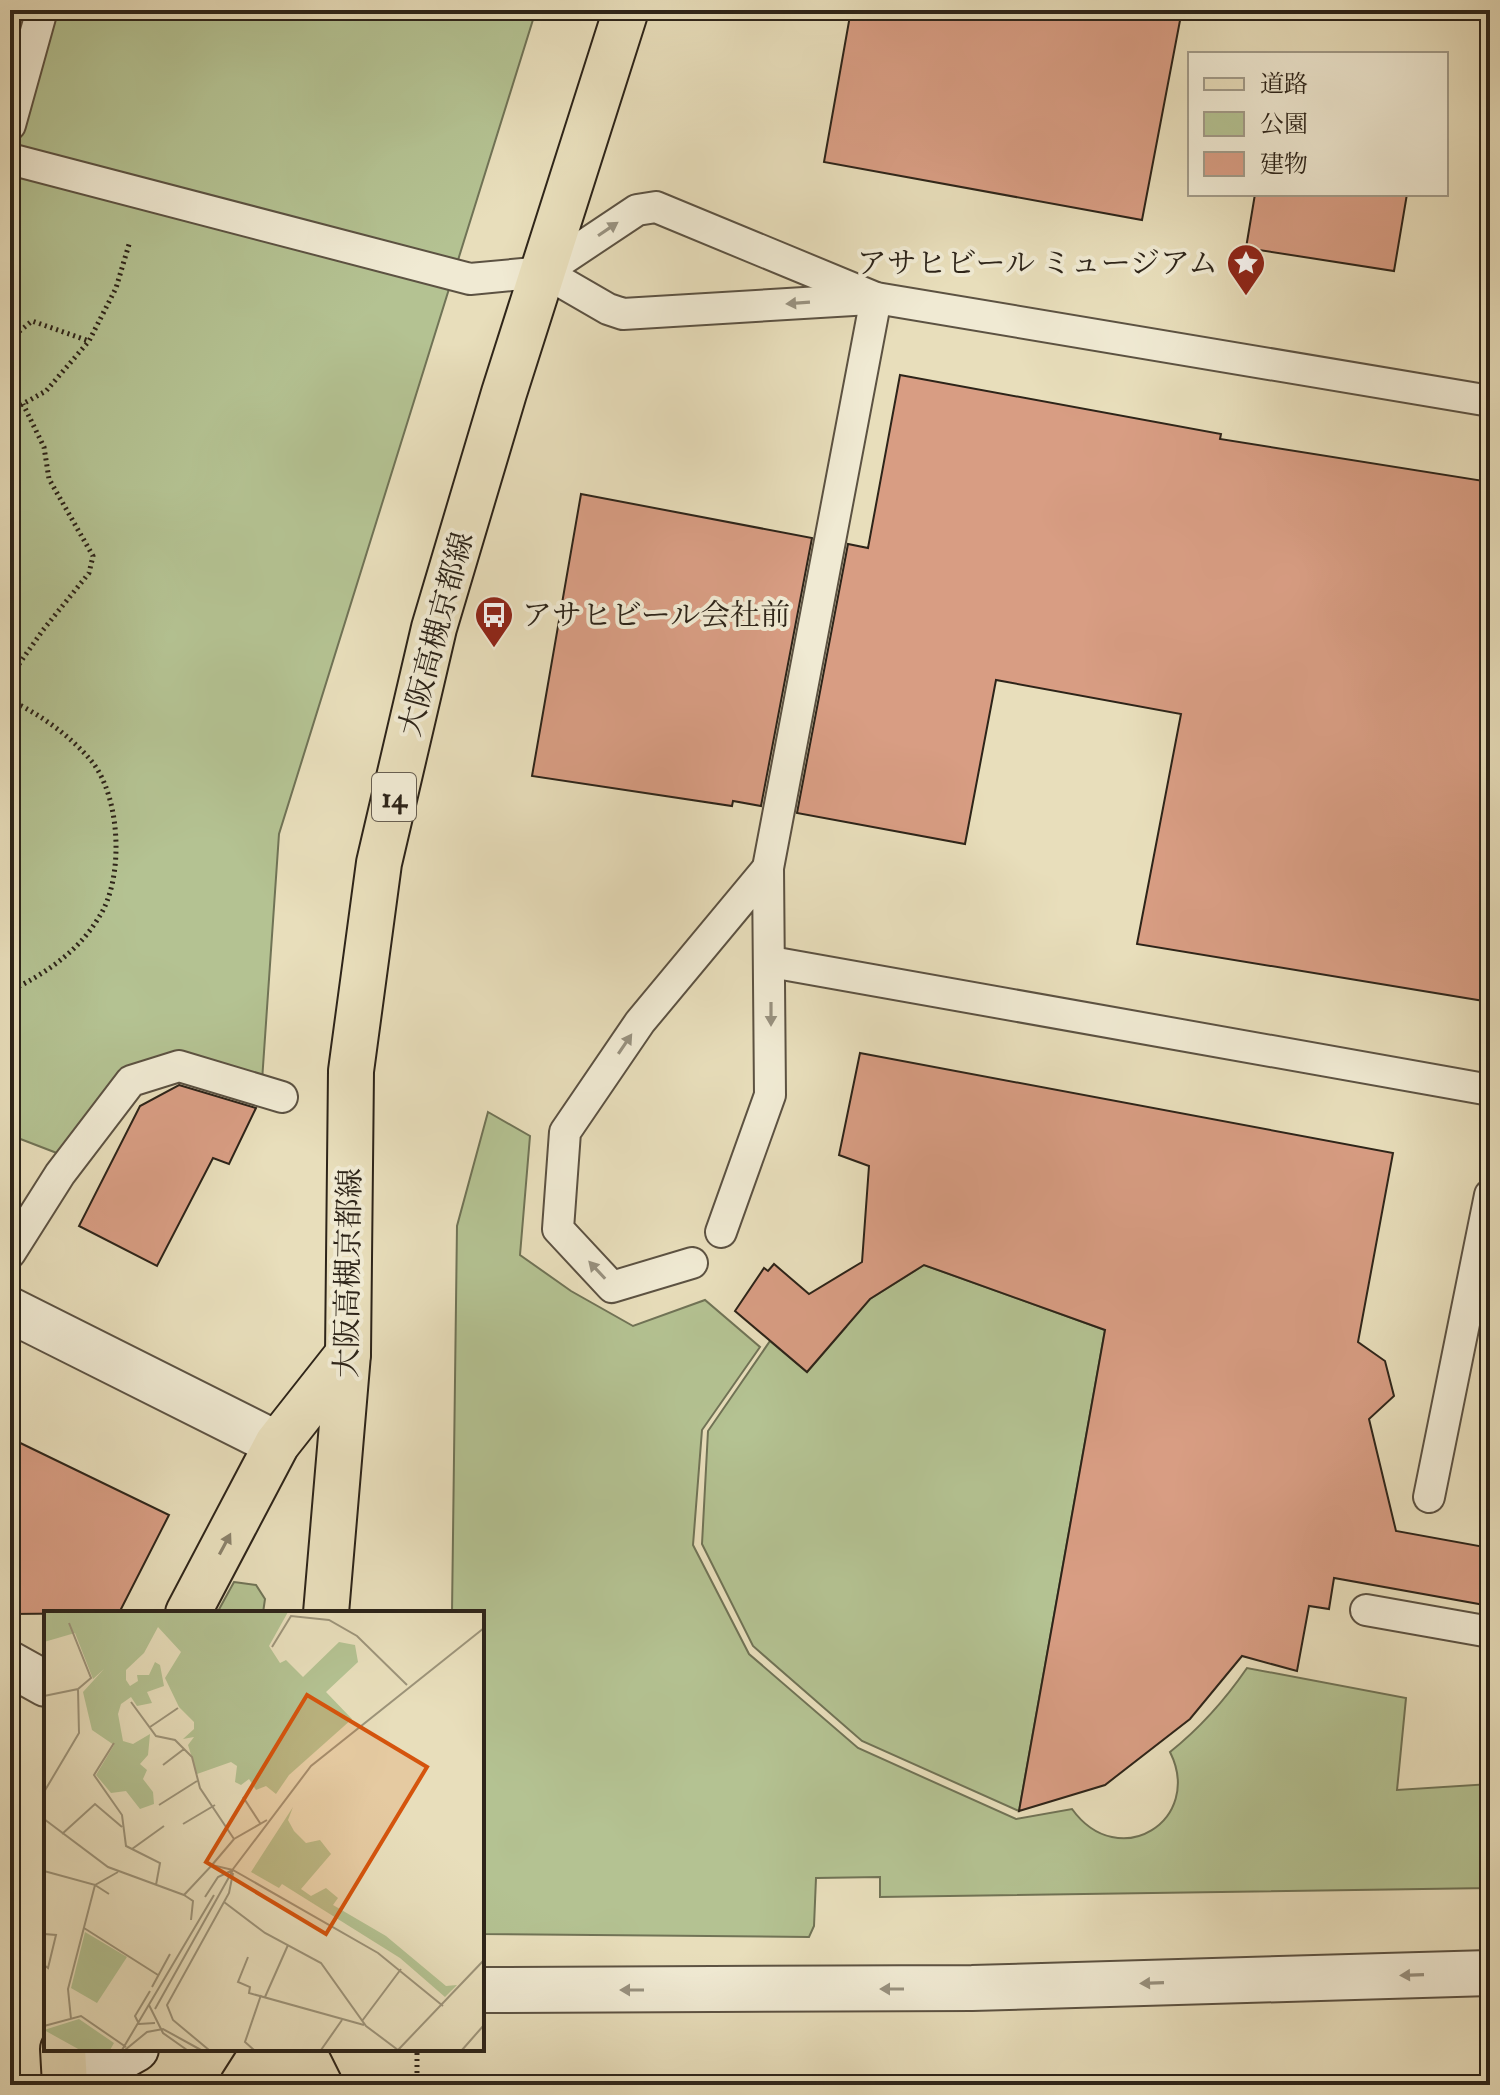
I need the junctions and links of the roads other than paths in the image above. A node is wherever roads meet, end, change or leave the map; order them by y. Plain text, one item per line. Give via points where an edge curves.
1 (42, 10) edge
2 (626, 10) edge
3 (10, 125) edge
4 (10, 159) edge
5 (544, 272) junction
6 (876, 298) junction
7 (1490, 401) edge
8 (768, 868) junction
9 (771, 962) junction
10 (1490, 1090) edge
11 (282, 1097) dead end
12 (1490, 1195) edge
13 (721, 1232) dead end
14 (10, 1253) edge
15 (692, 1263) dead end
16 (10, 1310) edge
17 (348, 1354) junction
18 (277, 1444) junction
19 (1429, 1497) dead end
20 (1366, 1610) dead end
21 (189, 1611) edge
22 (326, 1611) edge
23 (1490, 1632) edge
24 (10, 1664) edge
25 (44, 1683) edge
26 (1490, 1973) edge
27 (484, 1990) edge
28 (63, 2051) edge
29 (132, 2051) edge
30 (264, 2051) edge
31 (278, 2051) edge
32 (289, 2051) edge
33 (303, 2051) edge
34 (65, 2085) edge
35 (72, 2085) edge
36 (242, 2085) edge
37 (270, 2085) edge
38 (293, 2085) edge
39 (320, 2085) edge

1 - 3 lane
2 - 5 main road, 大阪高槻京都線 / 14
4 - 5 lane via 470,279
6 -> 5 lane via 623,314
5 -> 6 lane via 637,210 656,207
5 - 17 main road, 大阪高槻京都線 / 14 via 434,628 379,863 351,1071
6 - 7 lane
6 - 8 lane
8 - 9 lane
15 -> 8 lane via 612,1287 558,1229 565,1132 640,1022
9 - 10 lane
9 -> 13 lane via 770,1095
11 - 14 lane via 179,1066 131,1081 60,1174
12 - 19 lane
16 - 18 street
17 - 18 main road
17 - 22 main road, 大阪高槻京都線 / 14
21 -> 18 main road
20 - 23 lane
24 - 25 street
26 -> 27 street via 972,1988
28 - 34 main road
29 - 35 street
30 - 36 main road
31 - 37 main road
32 - 38 main road
33 - 39 main road

